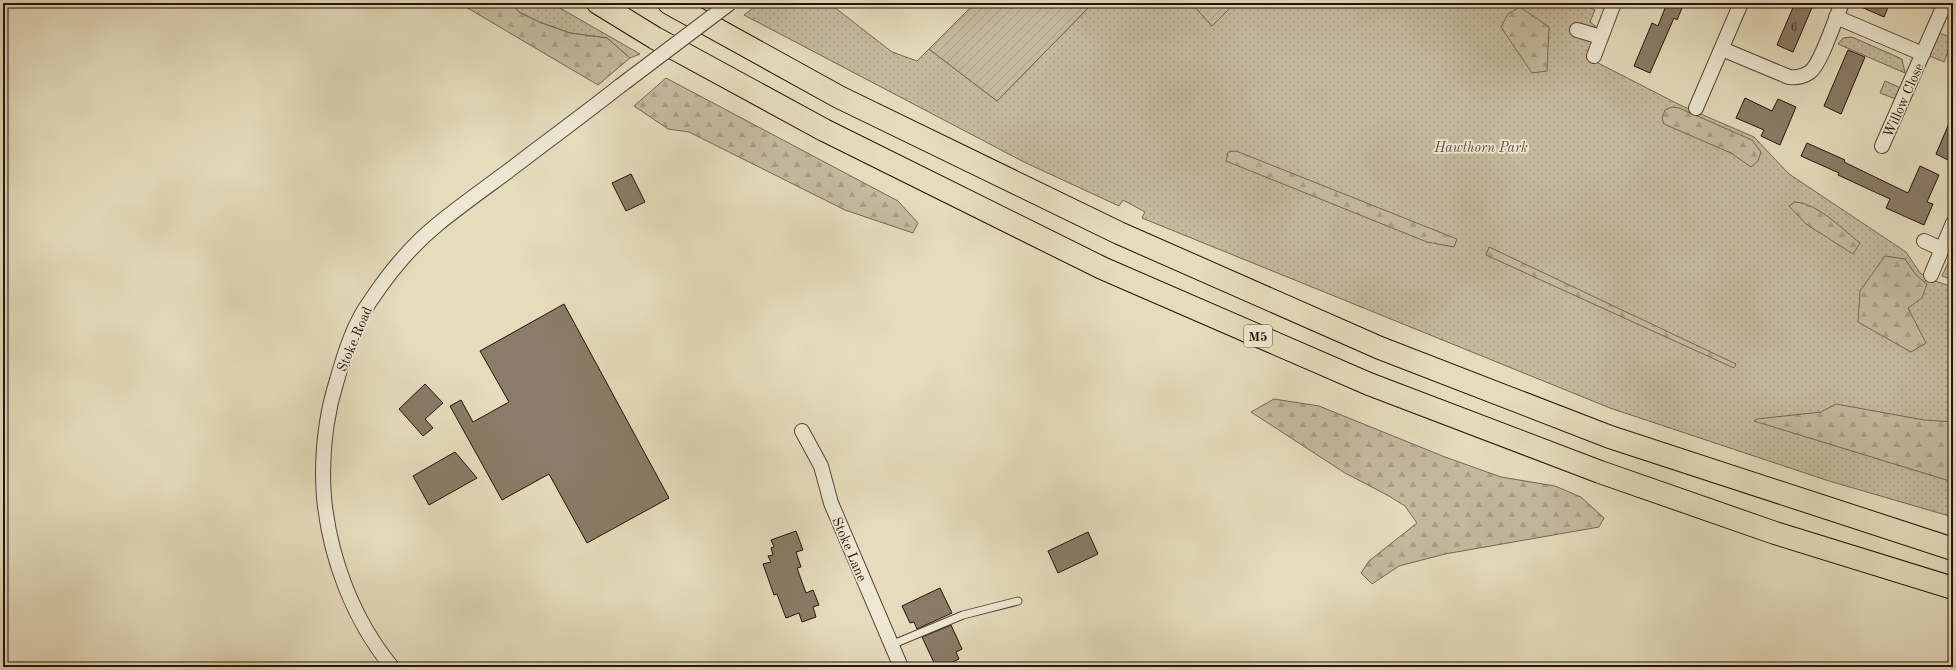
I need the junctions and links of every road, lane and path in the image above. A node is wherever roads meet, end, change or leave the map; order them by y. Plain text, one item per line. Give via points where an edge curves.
1 (598, 3) edge
2 (669, 3) edge
3 (730, 3) edge
4 (1614, 3) edge
5 (1741, 3) edge
6 (1842, 3) edge
7 (1945, 3) edge
8 (1836, 17) junction
9 (1577, 30) dead end
10 (1601, 37) junction
11 (1722, 49) junction
12 (1923, 54) junction
13 (1594, 56) dead end
14 (1696, 108) dead end
15 (1882, 146) dead end
16 (1953, 223) edge
17 (1924, 241) dead end
18 (1942, 249) junction
19 (1931, 275) dead end
20 (802, 431) dead end
21 (1953, 549) edge
22 (1953, 588) edge
23 (1018, 601) dead end
24 (891, 645) junction
25 (392, 667) edge
26 (901, 667) edge

1 - 22 highway, M5 via 654,38 846,141 1102,268 1362,381 1607,475 1775,533
2 - 21 highway via 839,97 1119,233 1380,348 1610,437
3 - 25 street, Stoke Road, bridge via 436,225 391,272 354,329 331,398 324,435 322,458 326,511 341,574 356,612
4 - 10 street
5 - 11 street
6 - 8 street
7 - 12 street, Willow Close
8 - 11 street via 1811,72 1794,78
8 - 12 street, Willow Close
9 - 10 street
10 - 13 street
11 - 14 street
12 - 15 street, Willow Close
16 - 18 street
17 - 18 street
18 - 19 street
20 - 24 street, Stoke Lane via 821,466 831,503
23 - 24 lane via 963,615
24 - 26 street, Stoke Lane

